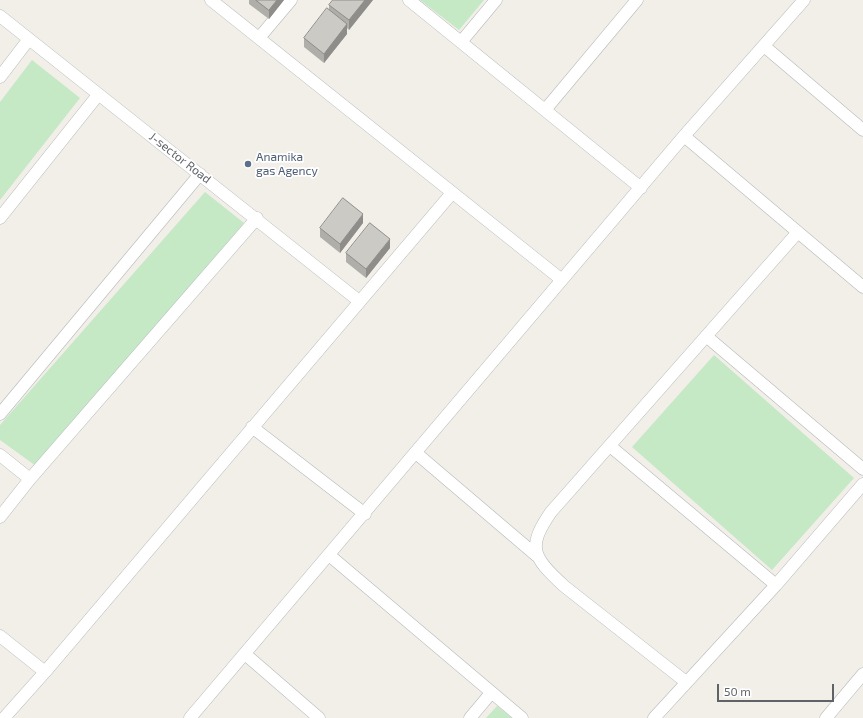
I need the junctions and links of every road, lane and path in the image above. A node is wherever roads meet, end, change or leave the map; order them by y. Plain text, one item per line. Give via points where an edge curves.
1 (211, 0) edge
2 (291, 0) edge
3 (409, 0) edge
4 (496, 0) edge
5 (637, 0) edge
6 (804, 0) edge
7 (0, 16) edge
8 (259, 38) junction
9 (29, 39) junction
10 (461, 42) junction
11 (764, 46) junction
12 (0, 77) edge
13 (98, 94) junction
14 (545, 110) junction
15 (862, 127) edge
16 (684, 136) junction
17 (200, 174) junction
18 (640, 188) junction
19 (452, 193) junction
20 (0, 218) edge
21 (256, 218) junction
22 (798, 232) junction
23 (562, 280) junction
24 (863, 287) edge
25 (359, 301) junction
26 (706, 336) junction
27 (0, 414) edge
28 (252, 427) junction
29 (610, 446) junction
30 (416, 453) junction
31 (0, 455) edge
32 (863, 469) edge
33 (30, 480) junction
34 (863, 484) edge
35 (365, 514) junction
36 (0, 517) edge
37 (329, 555) junction
38 (537, 556) junction
39 (776, 585) junction
40 (0, 636) edge
41 (245, 654) junction
42 (45, 672) junction
43 (863, 674) edge
44 (686, 682) junction
45 (492, 693) junction
46 (4, 718) edge
47 (190, 718) edge
48 (319, 718) edge
49 (470, 718) edge
50 (522, 718) edge
51 (654, 718) edge
52 (826, 718) edge

1 - 8 street
2 - 8 street
3 - 10 street
4 - 10 street
5 - 14 street
6 - 11 street
7 - 9 street, J-sector Road
8 - 19 street
9 - 12 street
9 - 13 street, J-sector Road
10 - 14 street
11 - 15 street
11 - 16 street
13 - 17 street, J-sector Road
13 - 20 street
14 - 18 street
16 - 18 street
16 - 22 street
17 - 21 street, J-sector Road
17 - 27 street
18 - 23 street
19 - 23 street
19 - 25 street
21 - 25 street, J-sector Road
21 - 33 street
22 - 24 street
22 - 26 street
23 - 30 street
25 - 28 street
26 - 29 street
26 - 32 street
28 - 35 street
28 - 42 street
29 - 38 street via 539,529 535,542
29 - 39 street
30 - 35 street
30 - 38 street
31 - 33 street
33 - 36 street
34 - 39 street
35 - 37 street
37 - 41 street
37 - 45 street
38 - 44 street via 546,570 564,586
39 - 44 street
40 - 42 street
41 - 47 street
41 - 48 street
42 - 46 street
43 - 52 street
44 - 51 street
45 - 49 street
45 - 50 street

